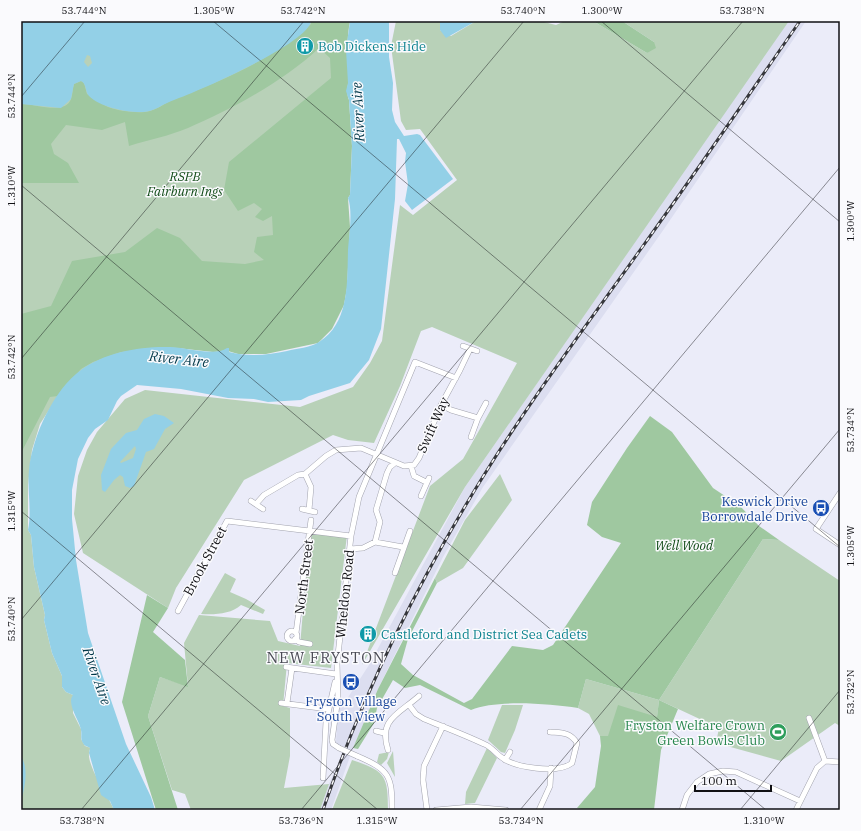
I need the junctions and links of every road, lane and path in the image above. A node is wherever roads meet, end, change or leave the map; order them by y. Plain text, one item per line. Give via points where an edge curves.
1 (463, 346) dead end
2 (470, 349) junction
3 (477, 351) dead end
4 (456, 378) junction
5 (486, 403) dead end
6 (441, 405) junction
7 (478, 418) junction
8 (471, 437) dead end
9 (376, 453) junction
10 (395, 463) junction
11 (411, 466) junction
12 (305, 474) junction
13 (840, 493) edge
14 (421, 496) dead end
15 (263, 509) dead end
16 (302, 509) dead end
17 (309, 510) junction
18 (315, 512) dead end
19 (311, 520) dead end
20 (310, 529) junction
21 (410, 531) dead end
22 (351, 536) junction
23 (375, 542) junction
24 (840, 545) edge
25 (403, 547) junction
26 (350, 549) junction
27 (395, 573) dead end
28 (178, 611) dead end
29 (296, 633) junction
30 (295, 639) junction
31 (310, 644) dead end
32 (286, 667) dead end
33 (292, 668) junction
34 (336, 676) junction
35 (419, 696) dead end
36 (409, 705) junction
37 (328, 709) junction
38 (809, 718) dead end
39 (442, 726) junction
40 (376, 731) dead end
41 (550, 732) dead end
42 (384, 733) junction
43 (388, 750) dead end
44 (510, 752) dead end
45 (505, 760) junction
46 (825, 760) junction
47 (840, 762) edge
48 (552, 768) junction
49 (323, 778) dead end
50 (800, 801) junction
51 (392, 810) edge
52 (427, 810) edge
53 (436, 810) edge
54 (506, 810) edge
55 (540, 810) edge
56 (682, 810) edge
57 (796, 810) edge

1 - 2 street
2 - 3 street
2 - 4 street, Swift Way
4 - 6 street, Swift Way
4 - 9 street, Wheldon Road via 415,362
5 - 7 street
6 - 7 street
6 - 11 street, Swift Way via 419,458
7 - 8 street
9 - 10 street, Swift Way
9 - 12 street, Swift Way via 361,448 336,450
9 - 22 street, Wheldon Road via 359,497
10 - 11 street, Swift Way
10 - 23 street via 387,473 376,510 380,522
11 - 14 street via 414,476 427,480
12 - 15 street, Swift Way via 298,475 254,502
12 - 17 street via 311,486
13 - 24 street via 816,529
16 - 17 street
17 - 18 street
19 - 20 street, North Street
20 - 22 street, Wheldon Road
20 - 28 street, Brook Street via 227,521
20 - 29 street, North Street
21 - 25 street
22 - 26 street, Wheldon Road
23 - 25 street
23 - 26 street via 363,548
25 - 27 street
26 - 34 street, Wheldon Road
29 - 30 street, North Street
29 - 30 street, North Street via 290,631 287,636 291,641
30 - 31 street
32 - 33 street
33 - 34 street
33 - 37 street via 284,703
34 - 37 street
34 - 51 street, Wheldon Road, bridge via 338,698 333,744 371,762 389,777 392,783
35 - 36 street
36 - 39 street via 416,714
36 - 42 street via 393,717
37 - 49 street
38 - 46 street
39 - 45 street via 486,744
39 - 52 street via 424,766
40 - 42 street
41 - 48 street via 573,736 577,743 572,763 568,767
42 - 43 street
44 - 45 street
45 - 48 street via 537,769
46 - 47 street
46 - 50 street via 816,768
48 - 55 street via 550,786
50 - 56 street via 736,772 723,771 709,774 697,782 687,795
50 - 57 street
53 - 54 street via 471,807

